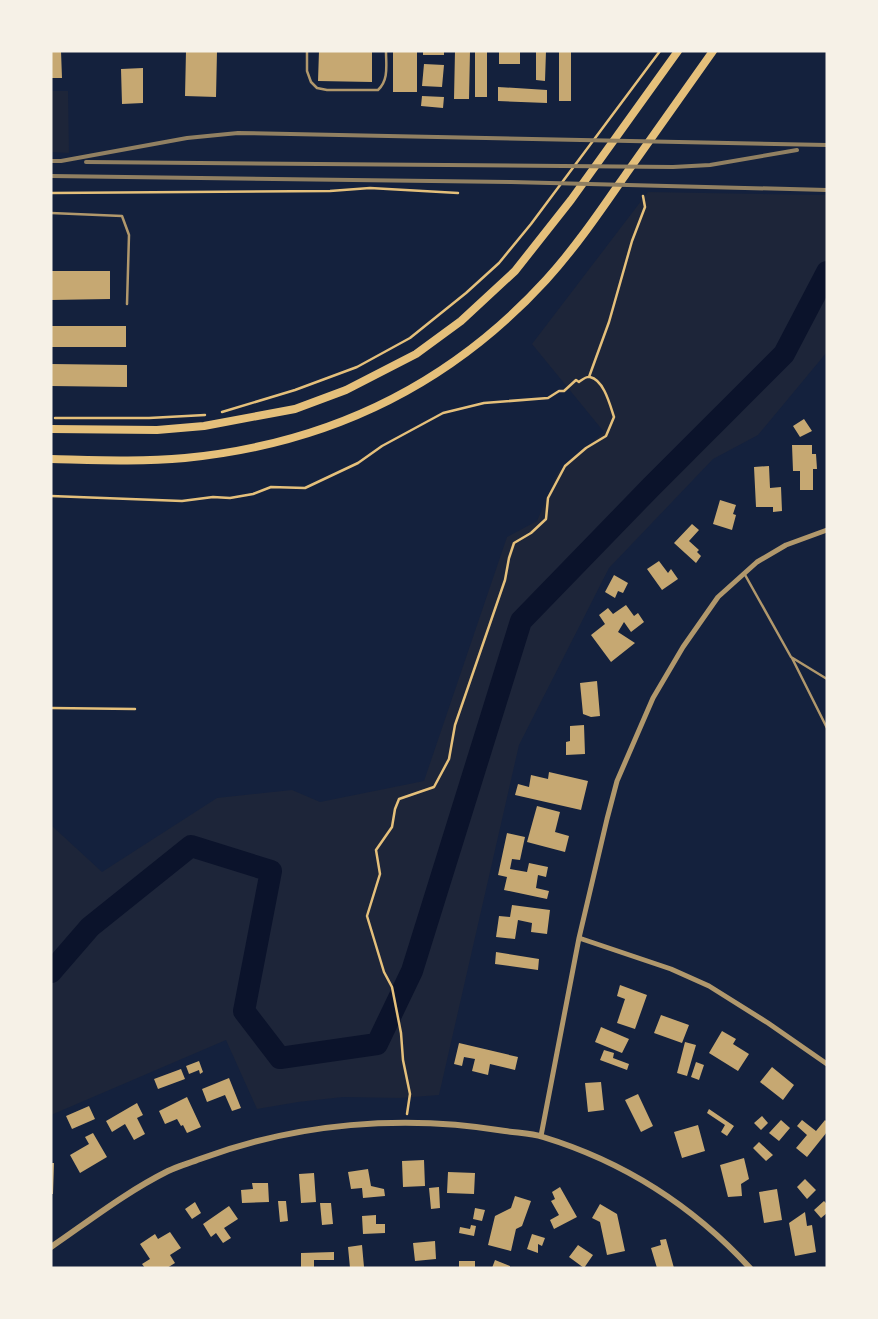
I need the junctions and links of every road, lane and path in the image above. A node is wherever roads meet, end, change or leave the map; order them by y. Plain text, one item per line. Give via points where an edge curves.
1 (307, 51) edge
2 (386, 51) edge
3 (660, 51) edge
4 (678, 51) edge
5 (714, 51) edge
6 (458, 192) dead end
7 (51, 194) edge
8 (643, 196) dead end
9 (51, 213) edge
10 (127, 304) dead end
11 (590, 377) junction
12 (222, 412) dead end
13 (212, 414) dead end
14 (51, 418) edge
15 (51, 428) edge
16 (51, 459) edge
17 (51, 496) edge
18 (827, 530) edge
19 (744, 573) junction
20 (791, 657) junction
21 (827, 679) edge
22 (51, 708) edge
23 (135, 709) dead end
24 (827, 728) edge
25 (579, 938) junction
26 (827, 1064) edge
27 (406, 1123) junction
28 (541, 1136) junction
29 (51, 1247) edge
30 (750, 1268) edge

1 - 2 lane via 307,71 311,82 317,88 327,90 378,90 386,76
3 - 12 path via 537,216 499,262 466,293 410,338 357,367
4 - 15 main road via 571,200 515,271 467,317 416,354 346,390 294,409 204,426 157,430
5 - 16 main road via 602,210 546,280 488,336 423,382 356,416 294,439 260,447 156,460
6 - 7 path via 370,188
8 - 11 path via 645,207
9 - 10 lane via 122,216 129,235
11 - 17 path via 579,382 576,380 564,391 548,398 484,403 443,413 342,472 306,488 271,487 230,498 182,501
11 - 27 path via 602,386 614,417 606,436 565,466 548,498 546,520 514,543 505,580 455,726 449,758 434,787 399,799 392,827 376,850 380,874 367,916 384,972 392,987 401,1033 410,1094
13 - 14 path
18 - 19 street via 786,545
19 - 20 lane
19 - 25 street via 706,612 668,671 646,713 606,819
20 - 21 lane
20 - 24 lane
22 - 23 path
25 - 26 street via 671,968 710,986
25 - 28 street
27 - 28 street via 466,1124
27 - 29 street via 331,1127 228,1148 169,1171
28 - 30 street via 621,1168 656,1187 728,1244

